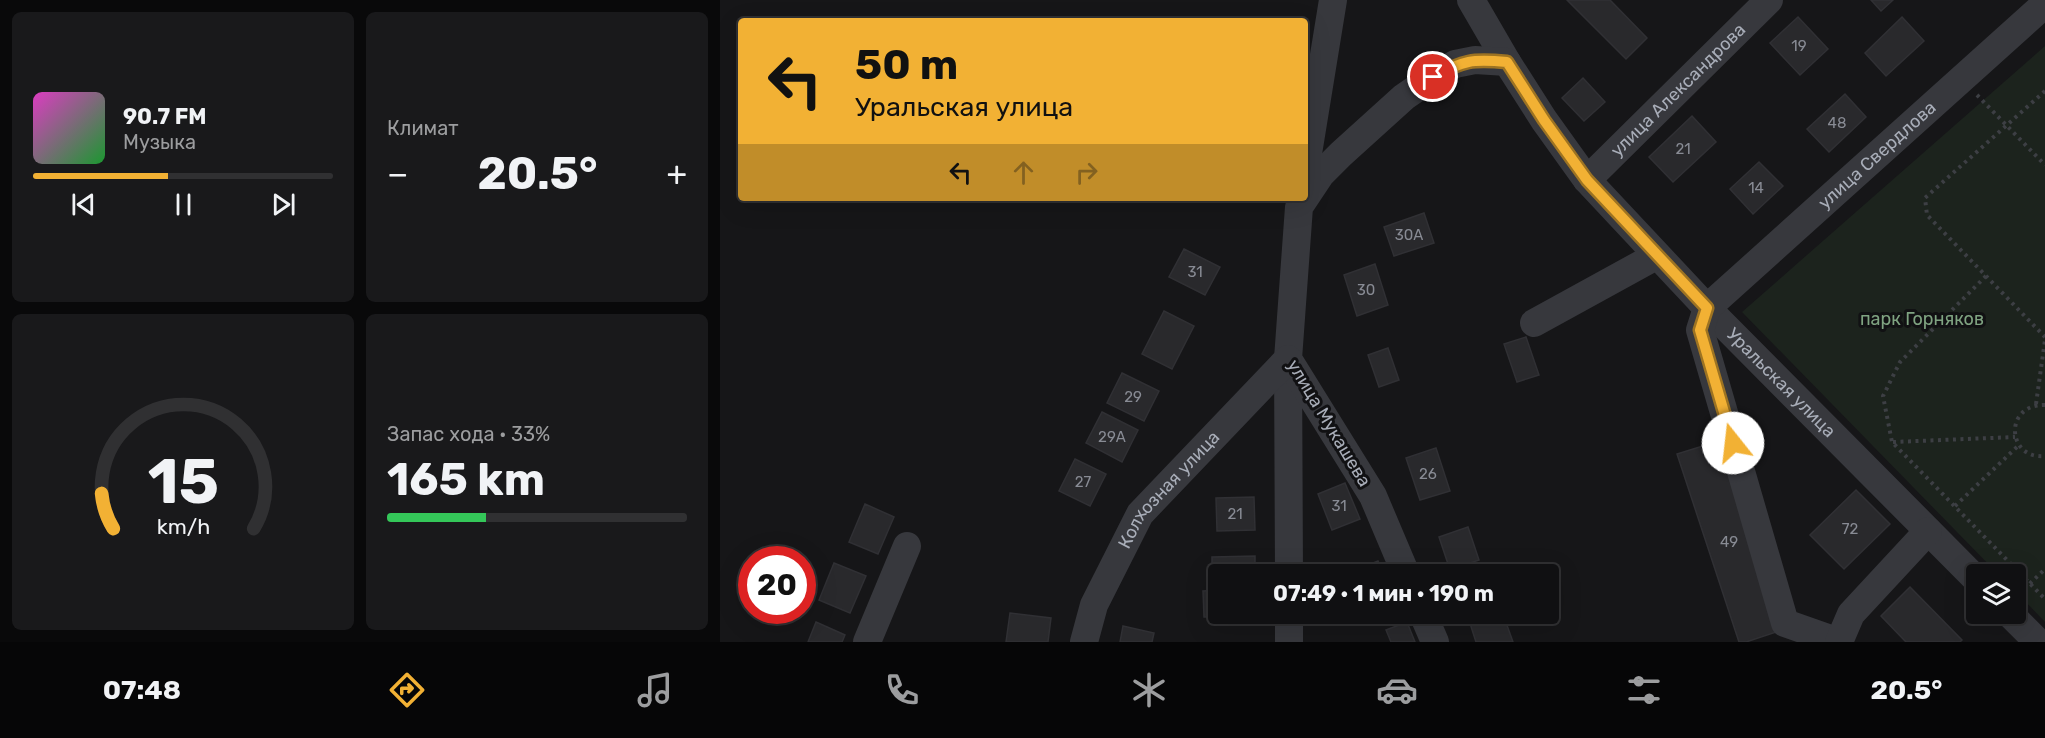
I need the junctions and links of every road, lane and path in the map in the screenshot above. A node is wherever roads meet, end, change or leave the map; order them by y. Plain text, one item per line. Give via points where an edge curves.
1 (1333, 0) edge
2 (1471, 0) edge
3 (1769, 0) edge
4 (2045, 4) edge
5 (1507, 62) junction
6 (1961, 79) junction
7 (2045, 91) edge
8 (2007, 126) junction
9 (1308, 154) edge
10 (2045, 165) edge
11 (1587, 180) junction
12 (1308, 191) edge
13 (1300, 202) edge
14 (1656, 256) junction
15 (1986, 276) junction
16 (1707, 308) junction
17 (1534, 323) dead end
18 (2045, 338) edge
19 (1288, 359) junction
20 (2036, 405) junction
21 (2045, 405) edge
22 (2015, 436) junction
23 (1892, 442) junction
24 (2019, 445) junction
25 (2045, 456) edge
26 (1955, 506) junction
27 (1928, 531) junction
28 (907, 546) dead end
29 (1289, 564) edge
30 (1402, 564) edge
31 (1966, 569) edge
32 (2045, 569) edge
33 (2029, 584) junction
34 (2026, 587) edge
35 (2044, 598) edge
36 (1289, 624) edge
37 (1427, 624) edge
38 (2020, 624) edge
39 (867, 642) edge
40 (1084, 642) edge
41 (1289, 642) edge
42 (1435, 642) edge
43 (1839, 642) edge
44 (2038, 642) edge

1 - 9 street
2 - 5 street, Уральская улица
3 - 11 street, улица Александрова
4 - 6 street, улица Свердлова
5 - 11 street, Уральская улица
5 - 12 street, улица Мукашева via 1475,60 1455,64 1433,77 1341,154
6 - 8 path
6 - 16 street, улица Свердлова
7 - 8 path
8 - 10 path
8 - 15 path via 1925,198 1927,215
11 - 14 street, Уральская улица
13 - 19 street, улица Мукашева
14 - 16 street, Уральская улица
14 - 17 street
15 - 18 path
15 - 23 path via 1900,362 1882,396
16 - 27 street, Уральская улица
16 - 43 street via 1700,330 1785,622
18 - 20 path
19 - 29 street
19 - 30 street, улица Мукашева via 1373,496
19 - 40 street, Колхозная улица via 1140,514 1094,605
20 - 21 path
20 - 22 path via 2017,419
22 - 23 path
22 - 24 path
23 - 26 path
24 - 25 path via 2033,455
24 - 26 path
26 - 33 path
27 - 31 street, Уральская улица
27 - 43 street via 1851,614
28 - 39 street
32 - 33 path
33 - 34 path
33 - 35 path
36 - 41 street
37 - 42 street
38 - 44 street

